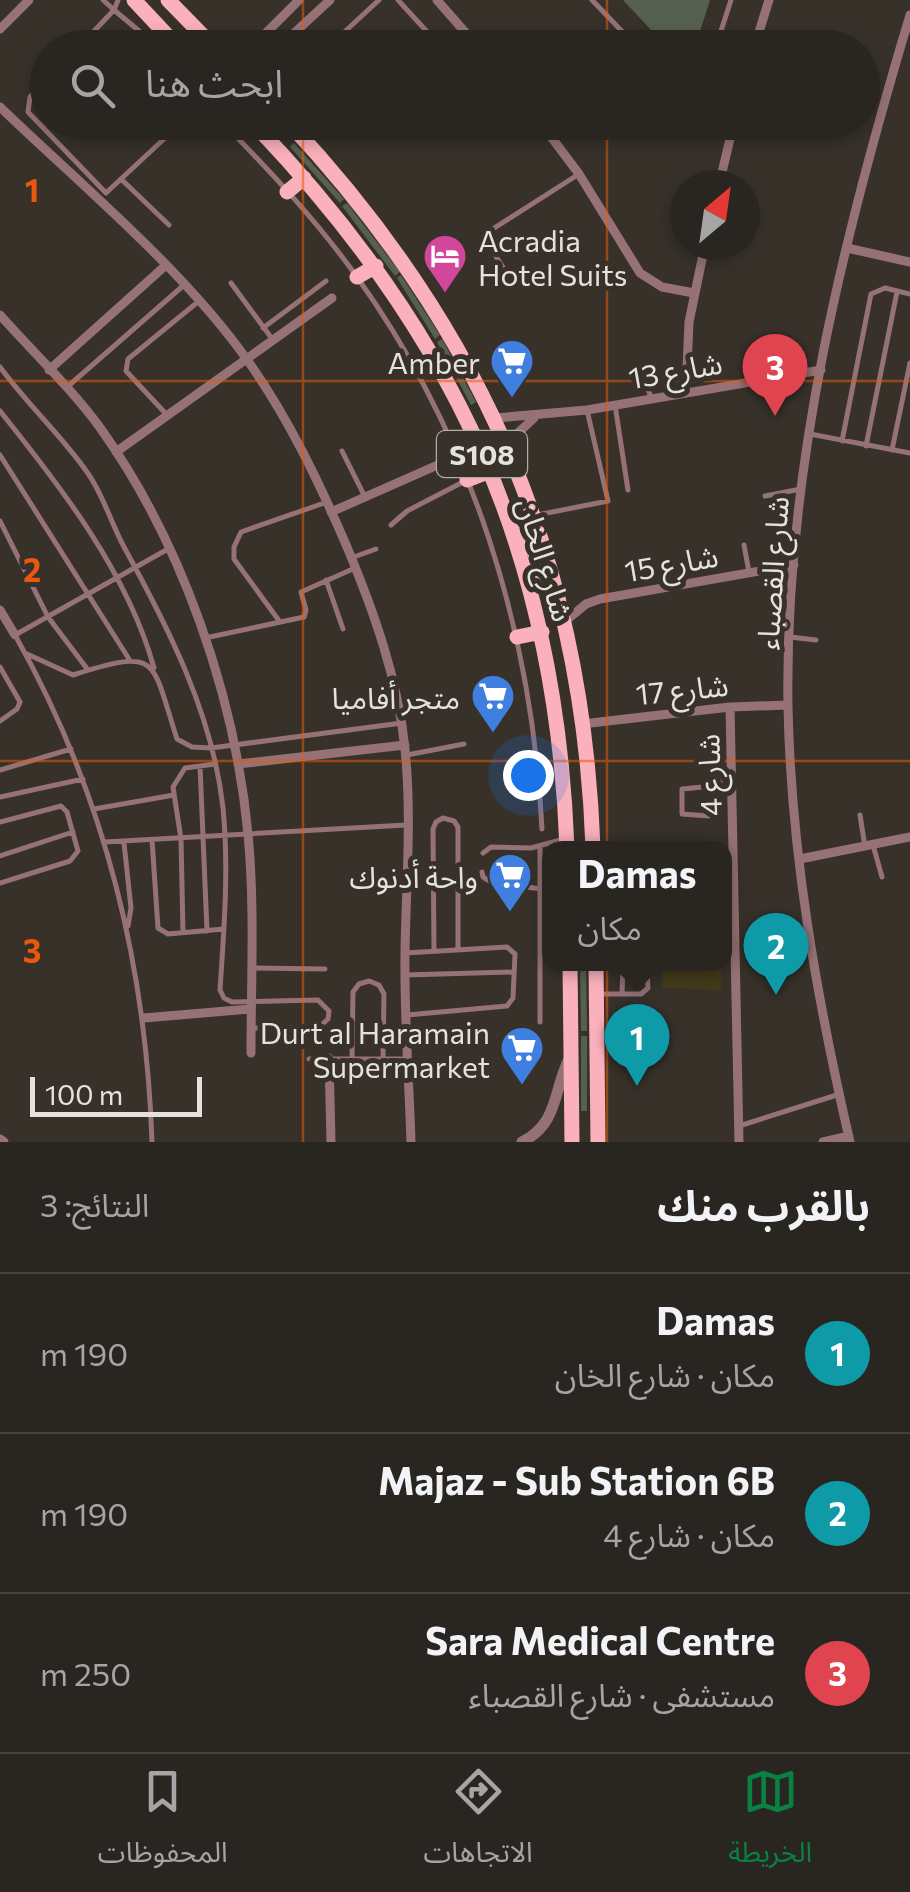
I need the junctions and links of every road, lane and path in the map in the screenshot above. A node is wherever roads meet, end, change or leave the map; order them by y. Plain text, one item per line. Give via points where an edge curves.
1 (29, 0) edge
2 (104, 0) edge
3 (134, 0) edge
4 (168, 0) edge
5 (299, 0) edge
6 (330, 0) edge
7 (378, 0) edge
8 (398, 0) edge
9 (437, 0) edge
10 (592, 0) edge
11 (731, 0) edge
12 (769, 0) edge
13 (119, 3) edge
14 (910, 15) edge
15 (0, 29) edge
16 (94, 30) edge
17 (138, 30) edge
18 (154, 30) edge
19 (160, 30) edge
20 (197, 30) edge
21 (269, 30) edge
22 (298, 30) edge
23 (346, 30) edge
24 (428, 30) edge
25 (465, 30) edge
26 (621, 30) edge
27 (721, 30) edge
28 (760, 30) edge
29 (0, 107) edge
30 (880, 118) edge
31 (30, 134) edge
32 (37, 140) edge
33 (52, 140) edge
34 (163, 140) edge
35 (239, 140) edge
36 (269, 140) edge
37 (304, 140) edge
38 (554, 140) edge
39 (730, 140) edge
40 (874, 140) edge
41 (723, 170) edge
42 (579, 174) junction
43 (304, 178) junction
44 (121, 180) junction
45 (287, 192) junction
46 (102, 198) junction
47 (169, 226) dead end
48 (847, 248) junction
49 (701, 260) edge
50 (910, 262) edge
51 (165, 266) junction
52 (376, 266) junction
53 (506, 272) dead end
54 (357, 278) junction
55 (326, 281) dead end
56 (231, 283) dead end
57 (184, 285) junction
58 (898, 291) junction
59 (694, 292) junction
60 (910, 294) edge
61 (332, 298) dead end
62 (199, 301) junction
63 (0, 315) edge
64 (264, 328) junction
65 (272, 340) junction
66 (246, 359) junction
67 (910, 363) edge
68 (0, 367) edge
69 (49, 370) junction
70 (821, 370) junction
71 (644, 383) dead end
72 (66, 388) junction
73 (686, 392) junction
74 (652, 398) junction
75 (615, 405) junction
76 (588, 410) junction
77 (0, 411) edge
78 (167, 416) junction
79 (536, 416) junction
80 (495, 418) junction
81 (810, 434) junction
82 (842, 441) junction
83 (506, 444) junction
84 (866, 446) junction
85 (892, 450) junction
86 (342, 451) dead end
87 (116, 452) junction
88 (910, 453) edge
89 (0, 456) edge
90 (458, 456) junction
91 (490, 471) junction
92 (468, 480) junction
93 (801, 489) junction
94 (628, 490) dead end
95 (365, 496) junction
96 (765, 496) dead end
97 (329, 507) junction
98 (534, 515) junction
99 (0, 521) edge
100 (390, 526) dead end
101 (514, 536) junction
102 (744, 546) dead end
103 (168, 549) junction
104 (376, 549) dead end
105 (353, 563) junction
106 (794, 565) junction
107 (135, 567) junction
108 (749, 574) junction
109 (115, 578) junction
110 (326, 580) junction
111 (557, 592) junction
112 (89, 594) junction
113 (0, 610) edge
114 (48, 617) junction
115 (280, 622) junction
116 (563, 623) junction
117 (343, 629) dead end
118 (542, 632) junction
119 (15, 635) junction
120 (204, 638) junction
121 (517, 638) junction
122 (790, 638) junction
123 (816, 640) dead end
124 (24, 652) junction
125 (130, 659) junction
126 (0, 668) edge
127 (88, 670) junction
128 (155, 671) junction
129 (9, 681) junction
130 (0, 686) edge
131 (788, 704) junction
132 (730, 707) junction
133 (0, 721) edge
134 (402, 723) junction
135 (582, 724) junction
136 (464, 744) dead end
137 (235, 746) junction
138 (211, 748) junction
139 (71, 750) junction
140 (405, 750) junction
141 (562, 750) junction
142 (538, 752) junction
143 (214, 764) junction
144 (238, 764) junction
145 (200, 766) junction
146 (0, 770) edge
147 (733, 772) junction
148 (83, 779) junction
149 (713, 786) junction
150 (174, 795) junction
151 (0, 797) edge
152 (94, 809) junction
153 (860, 815) dead end
154 (0, 822) edge
155 (408, 824) junction
156 (542, 829) dead end
157 (73, 832) junction
158 (248, 835) junction
159 (224, 836) junction
160 (204, 837) junction
161 (910, 837) edge
162 (181, 838) junction
163 (152, 840) junction
164 (567, 841) edge
165 (592, 841) edge
166 (105, 842) junction
167 (124, 842) junction
168 (869, 846) junction
169 (540, 847) joint
170 (483, 853) dead end
171 (0, 856) edge
172 (800, 860) junction
173 (482, 872) dead end
174 (882, 877) dead end
175 (0, 883) edge
176 (539, 888) junction
177 (542, 889) edge
178 (128, 929) junction
179 (224, 929) junction
180 (206, 931) junction
181 (183, 933) junction
182 (458, 950) junction
183 (434, 951) junction
184 (405, 953) junction
185 (251, 968) junction
186 (325, 969) dead end
187 (570, 971) edge
188 (596, 971) edge
189 (623, 971) edge
190 (647, 971) edge
191 (514, 972) junction
192 (406, 975) junction
193 (596, 994) junction
194 (622, 994) junction
195 (250, 1005) junction
196 (406, 1015) junction
197 (144, 1018) junction
198 (540, 1022) dead end
199 (250, 1028) junction
200 (251, 1053) dead end
201 (571, 1055) junction
202 (329, 1058) junction
203 (352, 1058) junction
204 (408, 1058) junction
205 (308, 1059) dead end
206 (383, 1059) junction
207 (840, 1094) junction
208 (739, 1126) junction
209 (850, 1139) edge
210 (598, 1141) edge
211 (152, 1142) edge
212 (331, 1142) edge
213 (411, 1142) edge
214 (522, 1142) edge
215 (572, 1142) edge
216 (739, 1142) edge
217 (823, 1142) edge

1 - 15 street
2 - 13 lane
3 - 19 main road
4 - 20 main road
5 - 21 street
6 - 22 street
7 - 23 lane
8 - 24 lane
9 - 25 street
10 - 26 lane
11 - 27 lane
12 - 28 street
13 - 16 lane
13 - 17 lane
13 - 18 main road
14 - 30 street, شارع القصباء
29 - 31 street
32 - 46 street
33 - 46 lane
34 - 44 lane
35 - 45 lane
36 - 43 main road, شارع الخان / S108
37 - 80 main road, شارع الخان / S108 via 402,259
38 - 42 street
39 - 41 street
40 - 48 street, شارع القصباء
42 - 53 lane via 488,232
42 - 59 street via 640,273 662,287
43 - 45 main road
43 - 52 main road, شارع الخان / S108
44 - 46 lane
44 - 47 lane
45 - 54 lane
46 - 51 street
48 - 50 street
48 - 70 street, شارع القصباء
49 - 59 street
51 - 57 street
51 - 69 street
52 - 54 main road
52 - 91 main road, شارع الخان / S108 via 450,385
54 - 90 lane via 414,367
55 - 64 lane
56 - 64 lane
57 - 62 street
57 - 72 lane
58 - 60 lane
58 - 82 lane via 877,289 870,298
58 - 84 lane
59 - 73 street
61 - 65 street
62 - 66 street
62 - 78 lane via 125,365
63 - 69 street
64 - 65 lane
65 - 66 street
66 - 78 street
66 - 97 street
67 - 85 lane
68 - 107 lane via 90,476
69 - 72 street
70 - 73 street, شارع 13
70 - 81 street, شارع القصباء
71 - 74 lane
72 - 87 street
73 - 74 street, شارع 13
74 - 75 street, شارع 13
75 - 76 street, شارع 13
75 - 94 lane
76 - 79 street, شارع 13
76 - 98 lane via 608,501
77 - 109 lane via 64,490
78 - 87 street
79 - 80 street, شارع 13
79 - 83 street
80 - 83 main road, شارع الخان / S108
81 - 82 lane
81 - 93 street, شارع القصباء
82 - 84 lane
83 - 98 main road, شارع الخان / S108
84 - 85 lane
85 - 88 lane
86 - 95 lane
87 - 103 street
89 - 112 lane
90 - 92 lane
90 - 95 street
91 - 92 main road
91 - 101 main road, شارع الخان / S108
92 - 100 lane
92 - 121 lane
93 - 96 lane
93 - 106 street, شارع القصباء
95 - 97 street
97 - 105 street
97 - 115 lane via 240,532 234,559
98 - 111 main road, شارع الخان / S108
99 - 114 lane
101 - 111 main road via 529,536 543,577
101 - 118 main road, شارع الخان / S108
102 - 108 lane
103 - 107 lane
103 - 120 street
104 - 105 lane
105 - 110 lane
105 - 134 street via 378,627
106 - 108 street, شارع 15
106 - 122 street, شارع القصباء
107 - 109 lane
107 - 138 lane via 188,675
108 - 116 street, شارع 15 via 594,601
109 - 112 lane
109 - 128 lane
110 - 115 lane via 302,592 304,617
110 - 117 lane
111 - 116 main road, شارع الخان / S108
112 - 114 lane
112 - 125 lane
113 - 119 street
114 - 119 lane
114 - 127 lane
115 - 120 lane
116 - 135 main road, شارع الخان / S108
118 - 121 main road
118 - 141 main road, شارع الخان / S108
119 - 124 lane
120 - 137 street
121 - 142 lane
122 - 123 lane
122 - 131 street, شارع القصباء
124 - 127 lane via 73,674
124 - 139 lane
125 - 127 lane
125 - 128 lane
126 - 129 lane
128 - 138 lane via 177,739
129 - 130 lane
129 - 133 lane via 20,702
131 - 132 street, شارع 17
131 - 172 street, شارع القصباء
132 - 135 street, شارع 17
132 - 147 street, شارع 4
134 - 137 lane
134 - 140 street
135 - 165 main road, شارع الخان / S108
136 - 140 lane
137 - 138 lane
137 - 144 street
138 - 143 lane
139 - 146 lane
139 - 148 lane
140 - 144 street
140 - 155 street
141 - 142 lane
141 - 164 main road, شارع الخان / S108
142 - 156 lane
143 - 145 lane
143 - 159 lane
144 - 158 street
145 - 150 lane via 180,772
145 - 160 lane
147 - 149 lane
147 - 208 street, شارع 4
148 - 151 lane
148 - 152 lane
149 - 149 lane via 682,789 682,814 709,816
150 - 152 lane
150 - 162 lane
152 - 166 lane
153 - 168 lane
154 - 157 lane via 58,806
155 - 158 lane
155 - 184 street
157 - 171 lane
157 - 175 lane via 73,860
158 - 159 lane
158 - 185 street
159 - 160 lane
159 - 179 lane
160 - 162 lane
160 - 180 lane
161 - 168 street
162 - 163 lane
162 - 181 lane
163 - 167 lane
163 - 181 lane via 158,928
166 - 167 lane
166 - 178 lane
167 - 178 lane
168 - 172 street
168 - 174 lane
169 - 170 lane via 491,847
169 - 176 lane
172 - 207 street, شارع القصباء via 807,931
173 - 176 lane via 486,882
176 - 177 lane
176 - 198 lane
178 - 197 lane
179 - 180 lane
179 - 195 lane via 220,990 232,1002
180 - 181 lane
182 - 183 lane
182 - 183 lane via 458,828 447,818 434,830
182 - 191 lane via 510,947
183 - 184 lane
184 - 192 street
185 - 186 lane
185 - 195 street
187 - 201 main road
188 - 193 main road
189 - 194 lane
190 - 194 lane via 648,990
191 - 192 lane
191 - 196 lane via 513,998 504,1008
192 - 196 street
193 - 194 lane
193 - 210 main road
195 - 197 street
195 - 199 street
195 - 199 lane via 318,1000 329,1015 319,1026
196 - 204 street
197 - 211 lane
199 - 200 street
201 - 214 street via 551,1115
201 - 215 main road
202 - 203 lane
202 - 205 lane
202 - 212 street
203 - 206 lane
203 - 206 lane via 353,992 369,981 384,994
204 - 206 lane
204 - 213 street
207 - 208 lane
207 - 209 street, شارع القصباء
208 - 216 street, شارع 4
209 - 217 street

